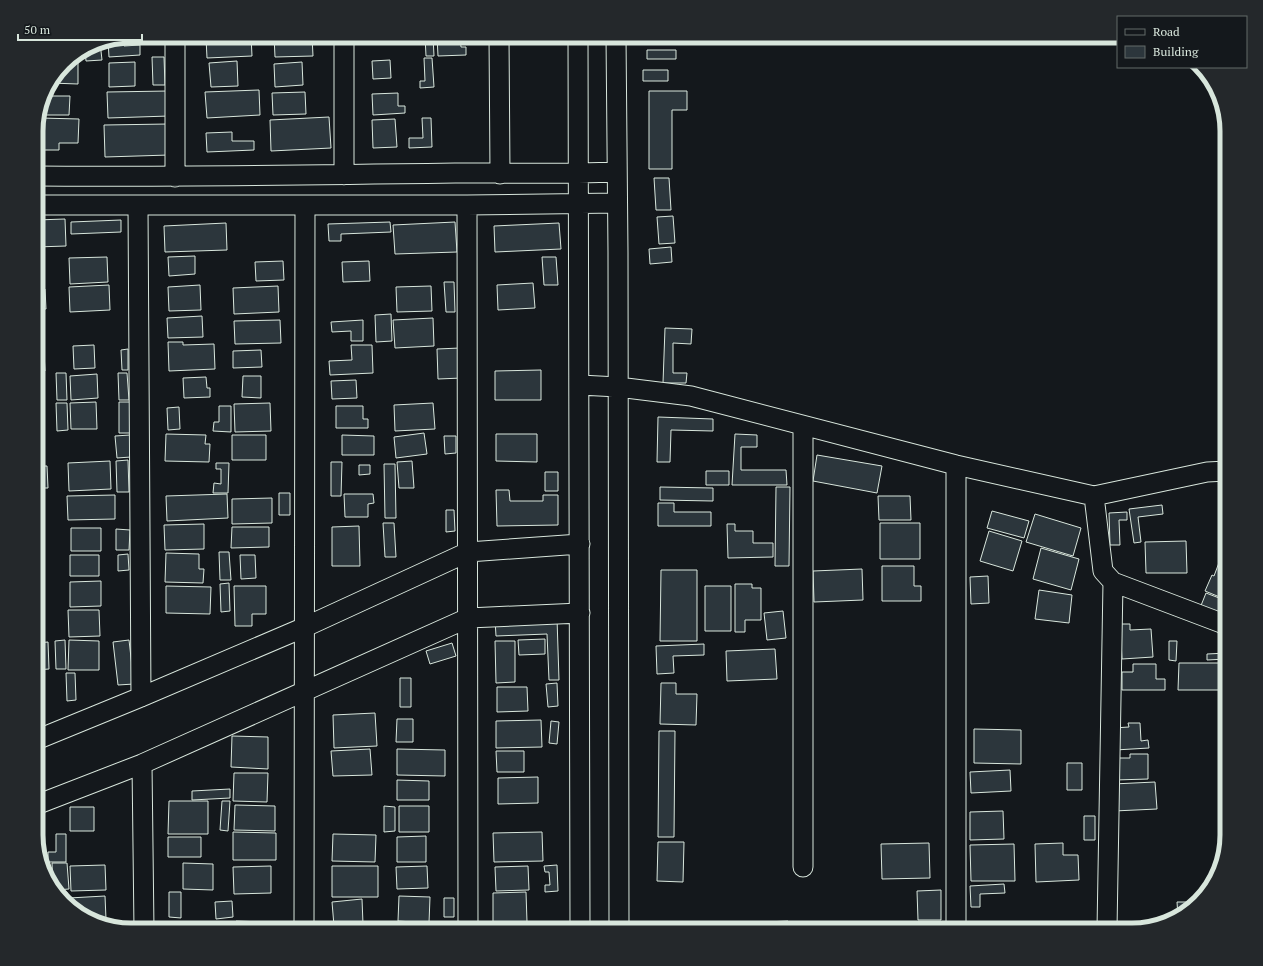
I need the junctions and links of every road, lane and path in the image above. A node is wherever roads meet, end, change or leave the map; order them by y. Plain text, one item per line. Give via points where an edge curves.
1 (175, 43) edge
2 (344, 43) edge
3 (499, 43) edge
4 (578, 43) edge
5 (616, 43) edge
6 (617, 172) junction
7 (500, 174) junction
8 (579, 174) junction
9 (344, 175) junction
10 (43, 176) edge
11 (175, 177) junction
12 (580, 202) junction
13 (617, 203) junction
14 (43, 205) edge
15 (305, 205) junction
16 (466, 205) junction
17 (138, 206) junction
18 (580, 385) junction
19 (618, 387) junction
20 (803, 426) junction
21 (956, 465) junction
22 (1220, 471) edge
23 (1094, 496) junction
24 (580, 544) junction
25 (468, 552) junction
26 (1113, 582) junction
27 (580, 613) junction
28 (468, 618) junction
29 (1220, 622) edge
30 (305, 627) junction
31 (304, 691) junction
32 (141, 697) junction
33 (43, 737) edge
34 (142, 764) junction
35 (43, 802) edge
36 (803, 866) dead end
37 (144, 923) edge
38 (304, 923) edge
39 (468, 923) edge
40 (580, 923) edge
41 (619, 923) edge
42 (956, 923) edge
43 (1107, 923) edge

1 - 11 street
2 - 9 street
3 - 7 street
4 - 8 street
5 - 6 street
6 - 8 street
6 - 13 street
7 - 8 street
7 - 9 street
8 - 12 street
9 - 11 street
10 - 11 street
12 - 13 street
12 - 16 street
12 - 18 street
13 - 19 street
14 - 17 street
15 - 16 street
15 - 17 street
15 - 30 street
16 - 25 street
17 - 32 street
18 - 19 street
18 - 24 street
19 - 20 street via 691,396
19 - 41 street
20 - 21 street
20 - 36 street
21 - 23 street
21 - 42 street
22 - 23 street
23 - 26 street via 1103,571
24 - 25 street
24 - 27 street
25 - 28 street
25 - 30 street
26 - 29 street
26 - 43 street
27 - 28 street
27 - 40 street
28 - 31 street
28 - 39 street
30 - 31 street
30 - 32 street
31 - 34 street
31 - 38 street
32 - 33 street
34 - 35 street
34 - 37 street

